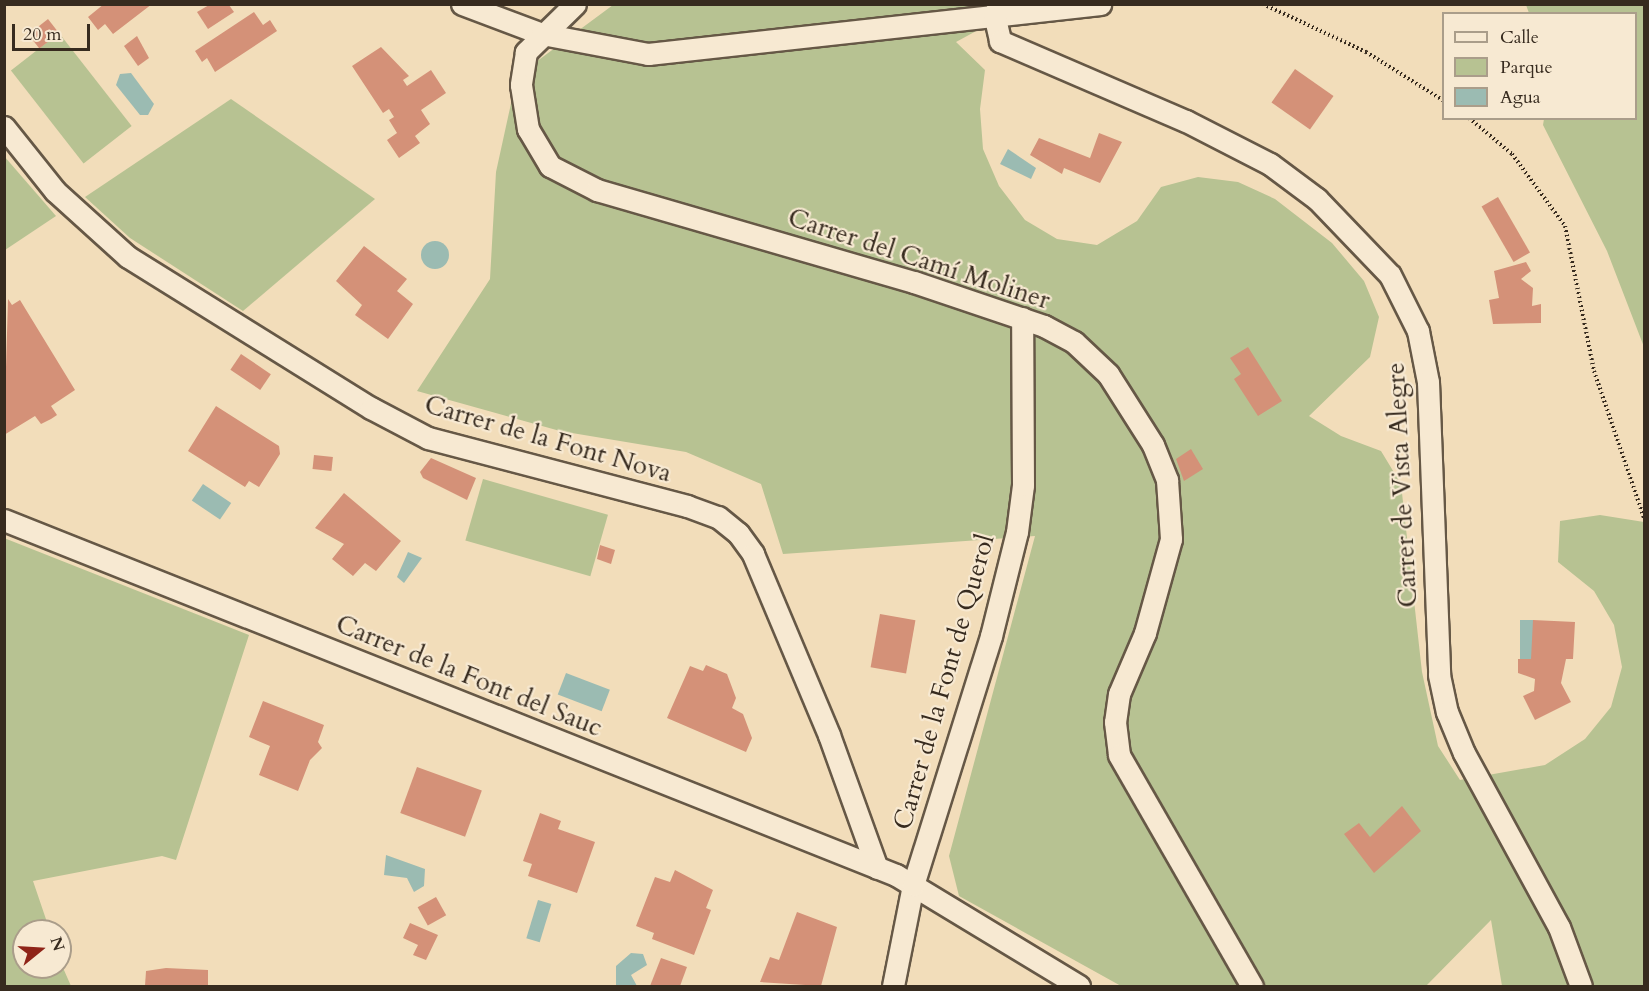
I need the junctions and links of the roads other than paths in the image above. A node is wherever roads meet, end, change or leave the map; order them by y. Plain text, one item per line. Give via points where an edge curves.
1 (462, 4) edge
2 (575, 4) edge
3 (1101, 4) edge
4 (997, 9) edge
5 (542, 34) junction
6 (4, 127) edge
7 (1022, 318) junction
8 (4, 520) edge
9 (877, 868) junction
10 (913, 885) junction
11 (893, 987) edge
12 (1079, 987) edge
13 (1252, 987) edge
14 (1581, 987) edge

1 - 5 street
2 - 5 street, Carrer del Camí Moliner
3 - 4 street
4 - 5 street via 648,54
4 - 14 street, Carrer de Vista Alegre via 1000,41 1186,121 1270,164 1333,213 1390,274 1418,330 1428,382 1439,675 1447,712 1464,753 1559,927
5 - 7 street, Carrer del Camí Moliner via 526,52 523,108 550,166 574,180
6 - 9 street, Carrer de la Font Nova via 56,190 128,257 371,408 428,438 687,506 718,517 738,533 753,554 834,745
7 - 10 street, Carrer de la Font de Querol via 1023,485 1017,532 991,636
7 - 13 street, Carrer del Camí Moliner via 1074,342 1108,374 1153,445 1167,480 1171,539 1145,633 1119,694 1115,722 1119,755
8 - 9 street, Carrer de la Font del Sauc
9 - 10 street, Carrer de la Font del Sauc
10 - 11 street, Carrer de la Font de Querol
10 - 12 street, Carrer de la Font del Sauc

